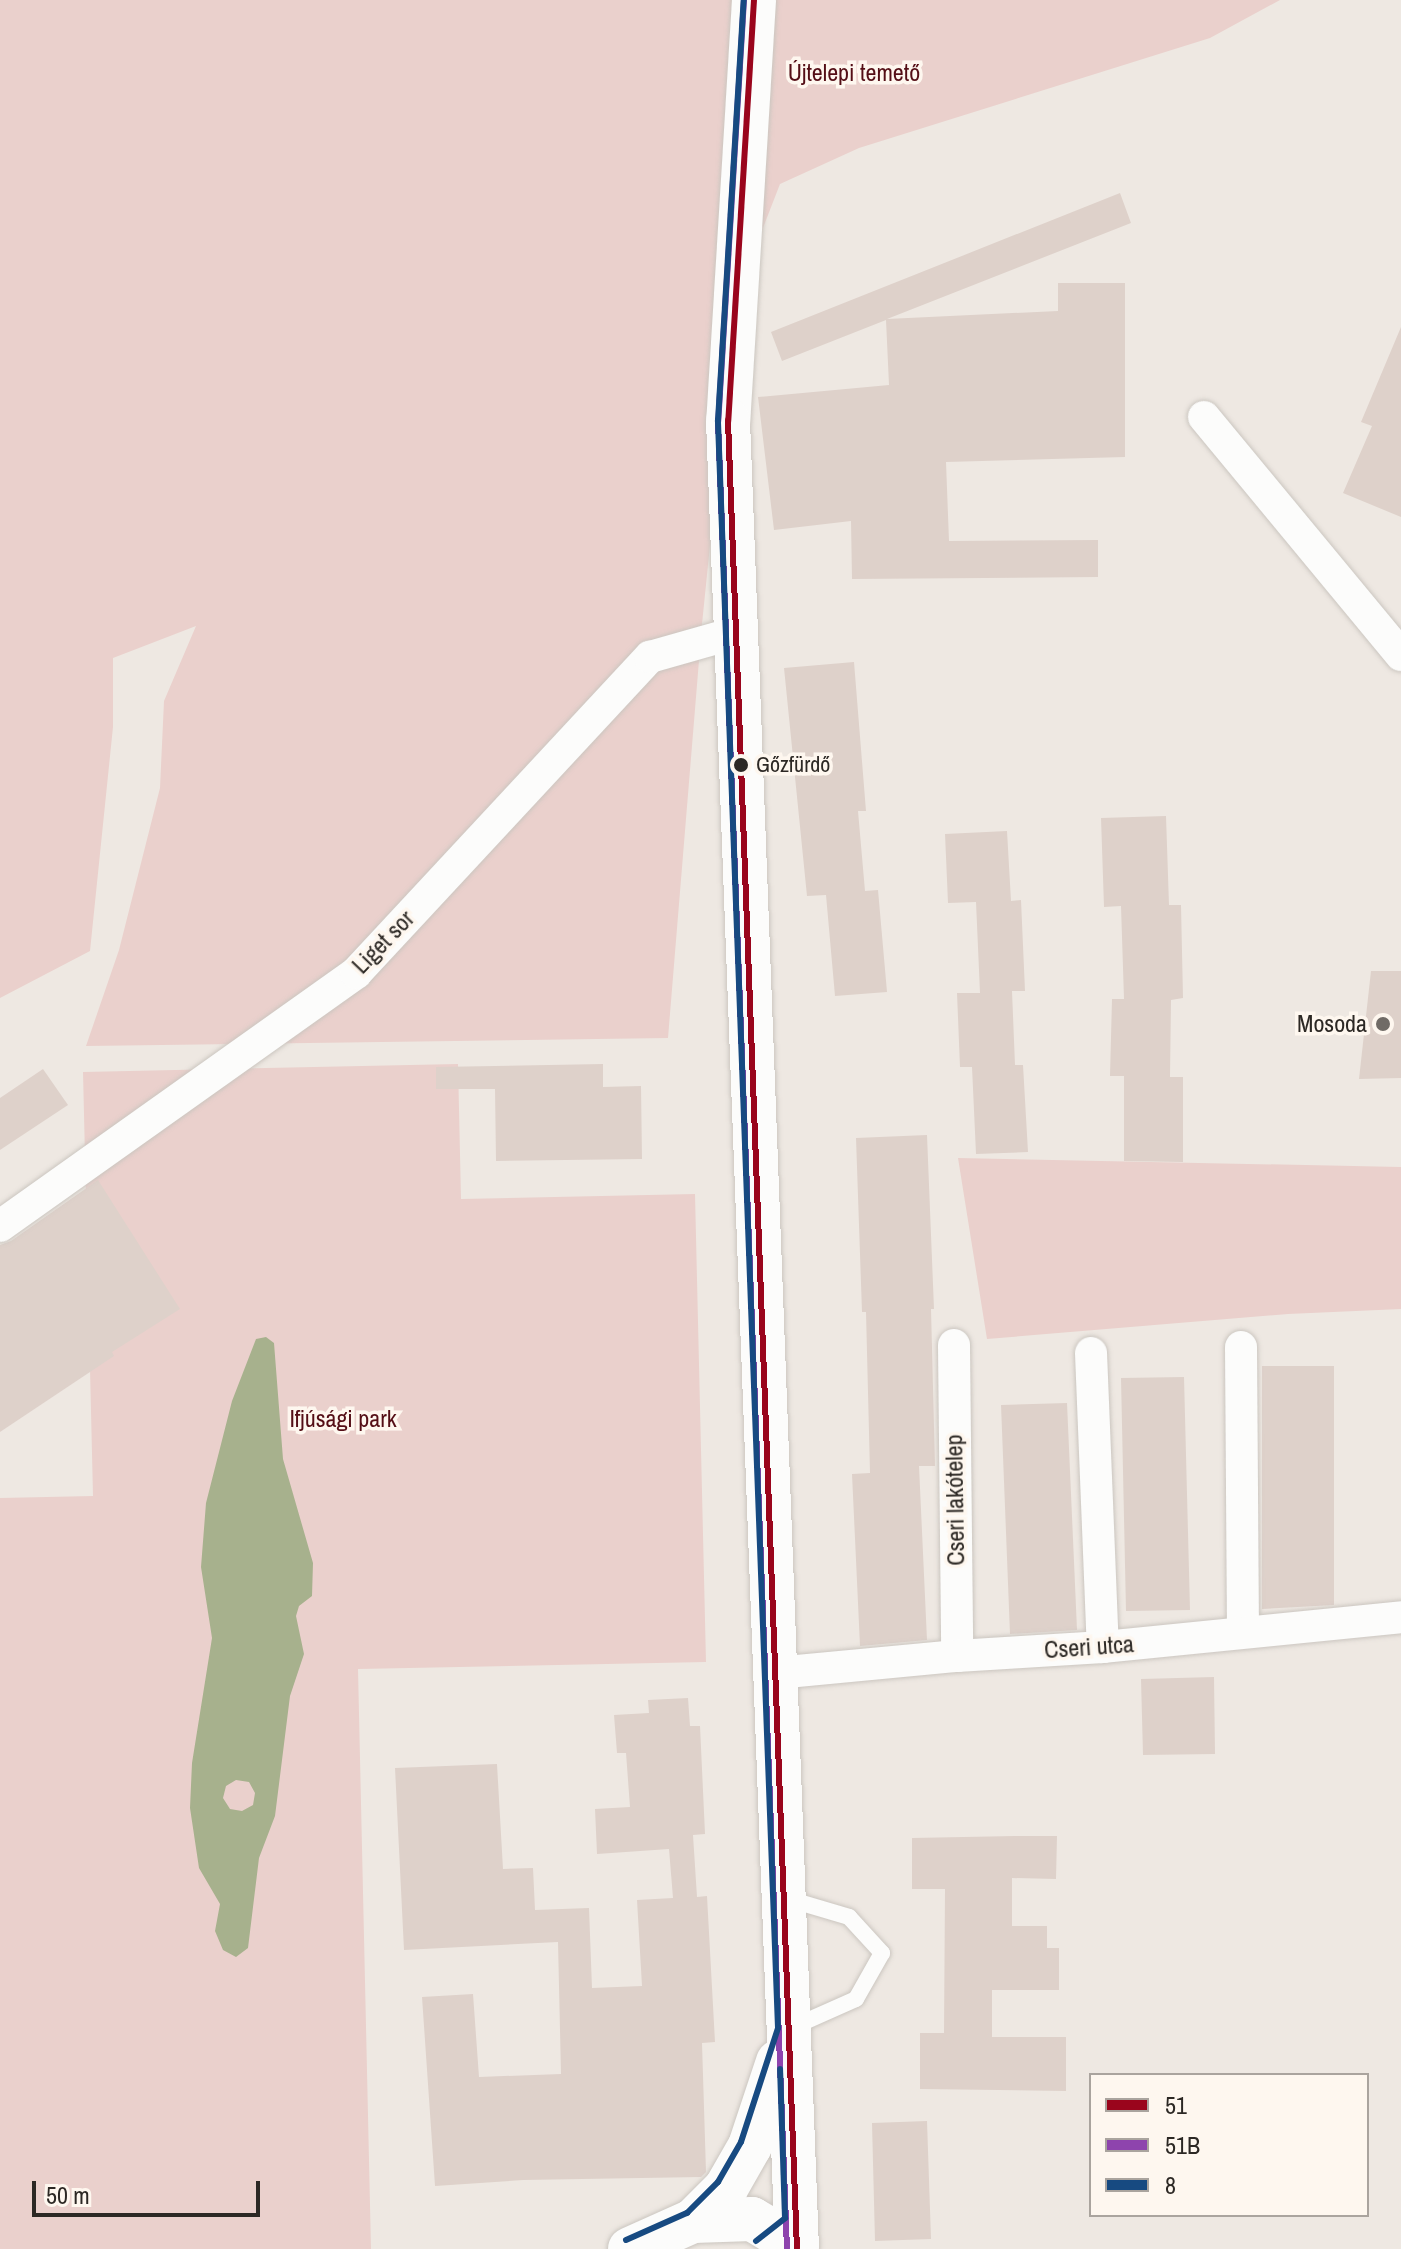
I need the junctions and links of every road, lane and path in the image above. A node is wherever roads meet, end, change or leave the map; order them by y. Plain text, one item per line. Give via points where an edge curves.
1 (754, 0) edge
2 (1204, 417) dead end
3 (734, 633) junction
4 (1401, 655) edge
5 (0, 1226) edge
6 (954, 1345) dead end
7 (1241, 1347) dead end
8 (1091, 1353) dead end
9 (1401, 1617) edge
10 (1243, 1632) junction
11 (1103, 1647) junction
12 (957, 1656) junction
13 (776, 1673) junction
14 (783, 1897) junction
15 (788, 2029) junction
16 (693, 2221) junction
17 (786, 2240) edge
18 (630, 2249) edge

1 - 3 street via 728,420
2 - 4 street
3 - 5 street, Liget sor via 650,657 356,973
3 - 13 street
6 - 12 street, Cseri lakótelep
7 - 10 street
8 - 11 street
9 - 10 street, Cseri utca
10 - 11 street, Cseri utca
11 - 12 street, Cseri utca
12 - 13 street, Cseri utca
13 - 14 street
14 - 15 street
14 - 15 lane via 849,1917 882,1953 856,1999
15 - 16 street via 750,2146 726,2188
15 - 17 street
16 - 17 street via 752,2219
16 - 18 street

